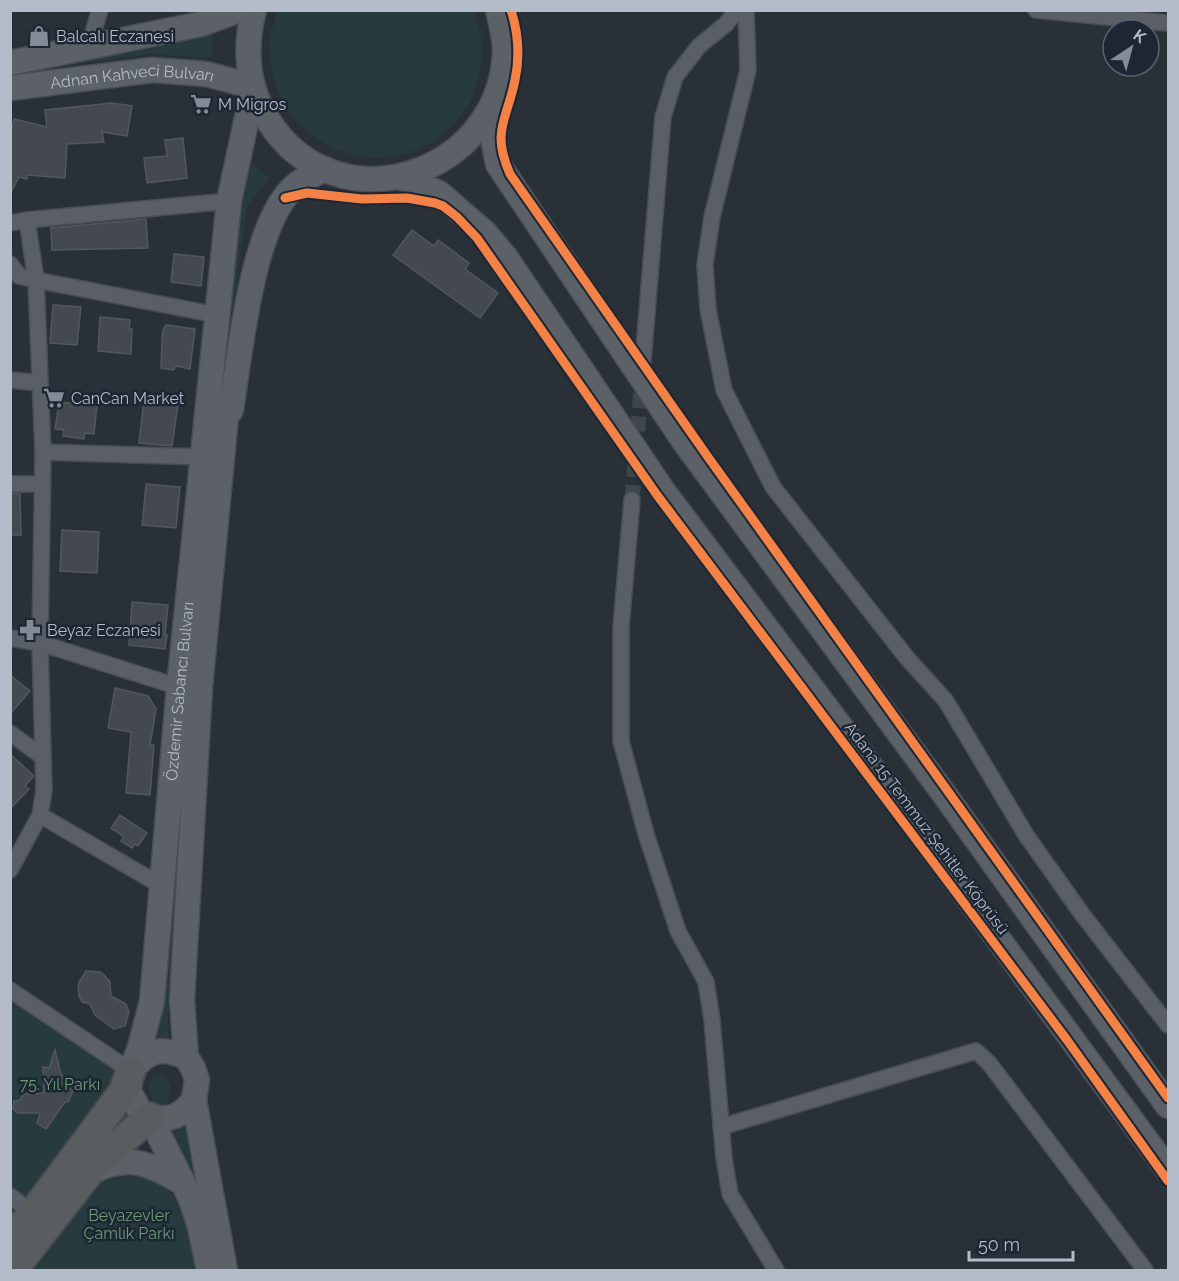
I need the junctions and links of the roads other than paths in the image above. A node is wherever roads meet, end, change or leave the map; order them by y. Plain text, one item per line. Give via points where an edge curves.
1 (100, 10) edge
2 (239, 10) edge
3 (254, 10) edge
4 (498, 10) edge
5 (737, 10) edge
6 (746, 10) edge
7 (1036, 10) edge
8 (1168, 23) edge
9 (88, 48) junction
10 (10, 63) edge
11 (10, 88) edge
12 (253, 88) junction
13 (488, 113) junction
14 (325, 169) junction
15 (400, 177) junction
16 (229, 201) junction
17 (27, 220) junction
18 (10, 224) edge
19 (10, 264) edge
20 (36, 280) junction
21 (217, 315) junction
22 (643, 361) tunnel mouth
23 (10, 380) edge
24 (40, 382) junction
25 (43, 452) junction
26 (202, 456) junction
27 (10, 484) edge
28 (43, 484) junction
29 (632, 500) tunnel mouth
30 (10, 638) edge
31 (40, 643) junction
32 (179, 687) junction
33 (10, 733) edge
34 (43, 757) junction
35 (40, 815) junction
36 (11, 867) edge
37 (162, 886) junction
38 (10, 990) edge
39 (1168, 1025) edge
40 (186, 1057) junction
41 (131, 1071) junction
42 (194, 1100) junction
43 (1168, 1106) edge
44 (150, 1117) junction
45 (721, 1127) junction
46 (1168, 1170) edge
47 (88, 1174) junction
48 (183, 1183) junction
49 (22, 1204) edge
50 (10, 1239) edge
51 (13, 1270) edge
52 (209, 1270) edge
53 (225, 1270) edge
54 (776, 1270) edge
55 (1145, 1270) edge

1 - 9 street
2 - 9 main road, Adnan Kahveci Bulvarı via 201,24
3 - 12 main road via 247,48
4 - 13 main road via 505,50 497,93
5 - 22 street via 699,46 675,77 663,117
6 - 39 street via 748,70 712,218 705,265 708,309 724,390 773,487 907,658 946,701 1026,836
7 - 8 street
9 - 10 main road, Adnan Kahveci Bulvarı
11 - 12 main road, Adnan Kahveci Bulvarı via 152,70 206,74
12 - 14 main road via 277,134 304,158
12 - 16 main road, Özdemir Sabancı Bulvarı
13 - 15 main road via 453,154
13 - 43 main road, Adana 15 Temmuz Şehitler Köprüsü via 498,164 686,444
14 - 15 main road via 359,179
14 - 40 main road, Özdemir Sabancı Bulvarı via 289,192 265,235 249,297 231,410 226,416 199,699 182,1000
15 - 46 main road, Adana 15 Temmuz Şehitler Köprüsü via 439,193 485,233 506,258 663,491
16 - 17 street
16 - 21 main road, Özdemir Sabancı Bulvarı
17 - 18 street
17 - 20 street
19 - 20 street via 19,276
20 - 21 street
20 - 24 street
21 - 26 main road, Özdemir Sabancı Bulvarı
23 - 24 street
24 - 25 street
25 - 26 street
25 - 28 street
26 - 32 main road, Özdemir Sabancı Bulvarı
27 - 28 street
28 - 31 street
29 - 45 street via 621,627 621,741 678,932 706,982
30 - 31 street
31 - 32 street
31 - 34 street
32 - 37 main road, Özdemir Sabancı Bulvarı
33 - 34 street
34 - 35 street
35 - 36 street
35 - 37 street
37 - 41 main road, Özdemir Sabancı Bulvarı via 152,1001
38 - 41 street
40 - 41 main road via 162,1050 150,1052
40 - 42 main road, Özdemir Sabancı Bulvarı via 196,1080
41 - 44 main road, Özdemir Sabancı Bulvarı via 129,1092 140,1111
41 - 49 highway via 123,1092
42 - 44 main road via 174,1118
42 - 53 main road, Özdemir Sabancı Bulvarı
44 - 47 highway
44 - 48 main road, Özdemir Sabancı Bulvarı
45 - 54 street via 730,1194
45 - 55 street via 976,1051 989,1062
47 - 48 main road via 124,1161 139,1162
47 - 51 highway
48 - 52 main road, Özdemir Sabancı Bulvarı via 199,1223
49 - 50 highway

